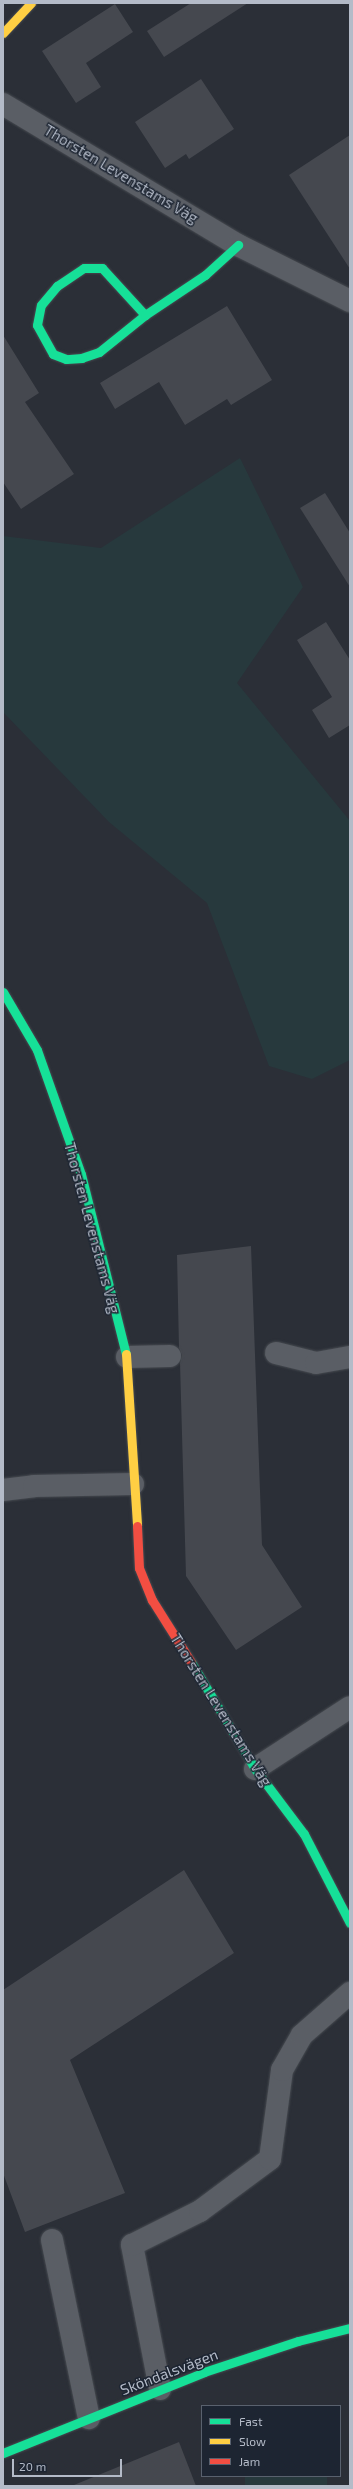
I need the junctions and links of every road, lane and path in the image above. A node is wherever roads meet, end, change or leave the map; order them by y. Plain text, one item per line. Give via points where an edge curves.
1 (31, 3) edge
2 (3, 33) edge
3 (3, 104) edge
4 (238, 245) junction
5 (350, 301) edge
6 (145, 315) junction
7 (3, 992) edge
8 (276, 1353) dead end
9 (170, 1356) dead end
10 (127, 1357) junction
11 (350, 1357) edge
12 (133, 1484) junction
13 (3, 1490) edge
14 (350, 1707) edge
15 (255, 1769) junction
16 (350, 1923) edge
17 (350, 1993) edge
18 (52, 2240) dead end
19 (350, 2328) edge
20 (160, 2389) junction
21 (90, 2418) junction
22 (3, 2453) edge

1 - 2 street
3 - 4 street, Thorsten Levenstams Väg
4 - 5 street, Thorsten Levenstams Väg
4 - 6 street via 205,275
6 - 6 street via 102,268 93,266 84,268 57,286 41,305 37,325 53,354 66,359 82,358 99,352
7 - 10 street, Thorsten Levenstams Väg via 37,1050 81,1174
8 - 11 street via 316,1363
9 - 10 street
10 - 12 street, Thorsten Levenstams Väg
12 - 13 street via 34,1486
12 - 15 street, Thorsten Levenstams Väg via 139,1568 152,1600 228,1719
14 - 15 street
15 - 16 street, Thorsten Levenstams Väg via 304,1834
17 - 20 street via 302,2035 282,2070 270,2159 200,2211 132,2245
18 - 21 street
19 - 20 street, Sköndalsvägen via 298,2341
20 - 21 street, Sköndalsvägen
21 - 22 street, Sköndalsvägen

